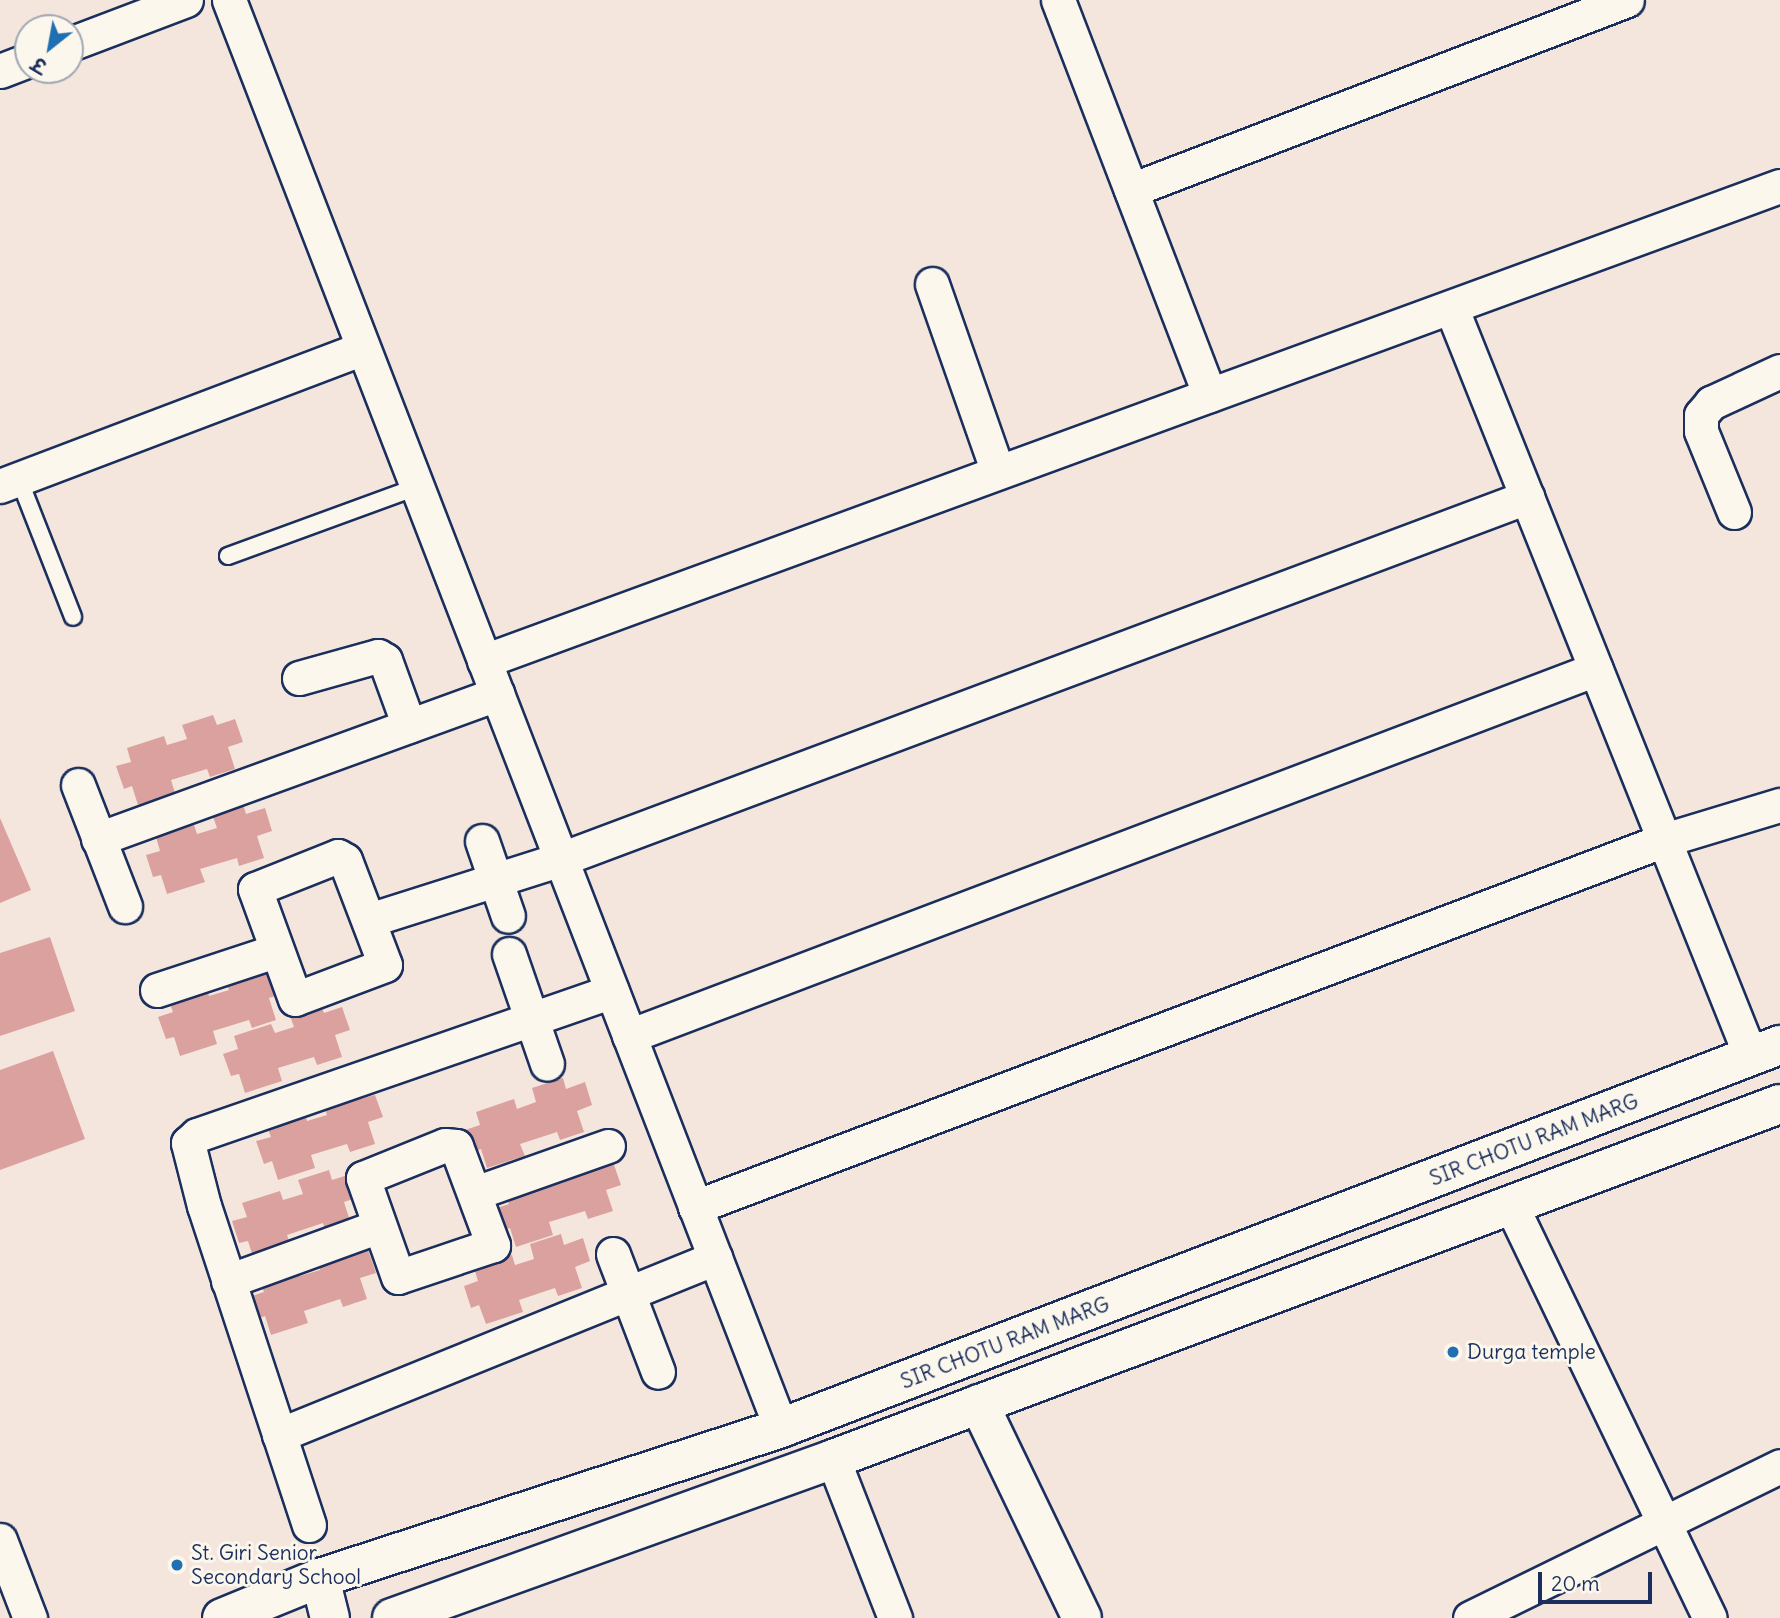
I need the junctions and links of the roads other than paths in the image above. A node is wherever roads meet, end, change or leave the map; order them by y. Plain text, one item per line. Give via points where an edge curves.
1 (186, 0) edge
2 (229, 0) edge
3 (1058, 0) edge
4 (1628, 0) edge
5 (84, 39) edge
6 (1780, 186) edge
7 (1131, 190) junction
8 (932, 284) dead end
9 (1451, 307) junction
10 (363, 348) junction
11 (1780, 372) edge
12 (1210, 395) junction
13 (998, 472) junction
14 (10, 482) edge
15 (417, 487) junction
16 (1527, 497) junction
17 (1734, 512) dead end
18 (228, 556) dead end
19 (73, 617) dead end
20 (484, 661) junction
21 (1596, 669) junction
22 (299, 678) dead end
23 (497, 694) junction
24 (409, 726) junction
25 (78, 785) dead end
26 (1780, 805) edge
27 (98, 839) junction
28 (1664, 840) junction
29 (482, 841) dead end
30 (561, 859) junction
31 (496, 880) junction
32 (125, 906) dead end
33 (508, 916) dead end
34 (369, 920) junction
35 (275, 951) junction
36 (509, 954) dead end
37 (158, 990) dead end
38 (612, 991) junction
39 (530, 1015) junction
40 (629, 1036) junction
41 (1765, 1051) edge
42 (547, 1063) dead end
43 (1780, 1104) edge
44 (608, 1146) dead end
45 (475, 1193) junction
46 (1511, 1205) junction
47 (695, 1207) junction
48 (376, 1227) junction
49 (613, 1254) dead end
50 (715, 1258) junction
51 (228, 1281) junction
52 (628, 1293) junction
53 (658, 1372) dead end
54 (979, 1404) junction
55 (781, 1428) junction
56 (279, 1435) junction
57 (833, 1459) junction
58 (1780, 1466) edge
59 (1664, 1523) junction
60 (309, 1525) dead end
61 (0, 1540) edge
62 (320, 1578) junction
63 (30, 1618) edge
64 (222, 1618) edge
65 (330, 1618) edge
66 (392, 1618) edge
67 (895, 1618) edge
68 (1082, 1618) edge
69 (1470, 1618) edge
70 (1710, 1618) edge

1 - 5 street
2 - 10 street
3 - 7 street
4 - 7 street
6 - 9 street
7 - 12 street
8 - 13 street
9 - 12 street
9 - 16 street
10 - 14 street
10 - 15 street
11 - 17 street via 1711,403 1701,415 1701,431
12 - 13 street
13 - 20 street
14 - 19 lane
15 - 18 lane
15 - 20 street
16 - 21 street
16 - 30 street
20 - 23 street
21 - 28 street
21 - 40 street
22 - 24 street via 378,656 385,660
23 - 24 street
23 - 30 street
24 - 27 street
25 - 27 street
26 - 28 street
27 - 32 street
28 - 41 street
28 - 47 street
29 - 31 street
30 - 31 street
30 - 38 street
31 - 33 street
31 - 34 street
34 - 35 street via 383,968 298,999 292,996
34 - 35 street via 345,860 338,856 255,888
35 - 37 street
36 - 39 street
38 - 39 street
38 - 40 street
39 - 42 street
39 - 51 street via 193,1138 187,1148
40 - 47 street
41 - 55 street, SIR CHOTU RAM MARG
43 - 46 street
44 - 45 street
45 - 48 street via 456,1146 445,1145 365,1173 362,1183
45 - 48 street via 493,1241 489,1248 398,1277
46 - 54 street
46 - 59 street
47 - 50 street
48 - 51 street
49 - 52 street
50 - 52 street
50 - 55 street
51 - 56 street
52 - 53 street
52 - 56 street
54 - 57 street
54 - 68 street
55 - 62 street, SIR CHOTU RAM MARG
56 - 60 street
57 - 66 street
57 - 67 street
58 - 59 street
59 - 69 street
59 - 70 street
61 - 63 street
62 - 64 street, SIR CHOTU RAM MARG
62 - 65 street

